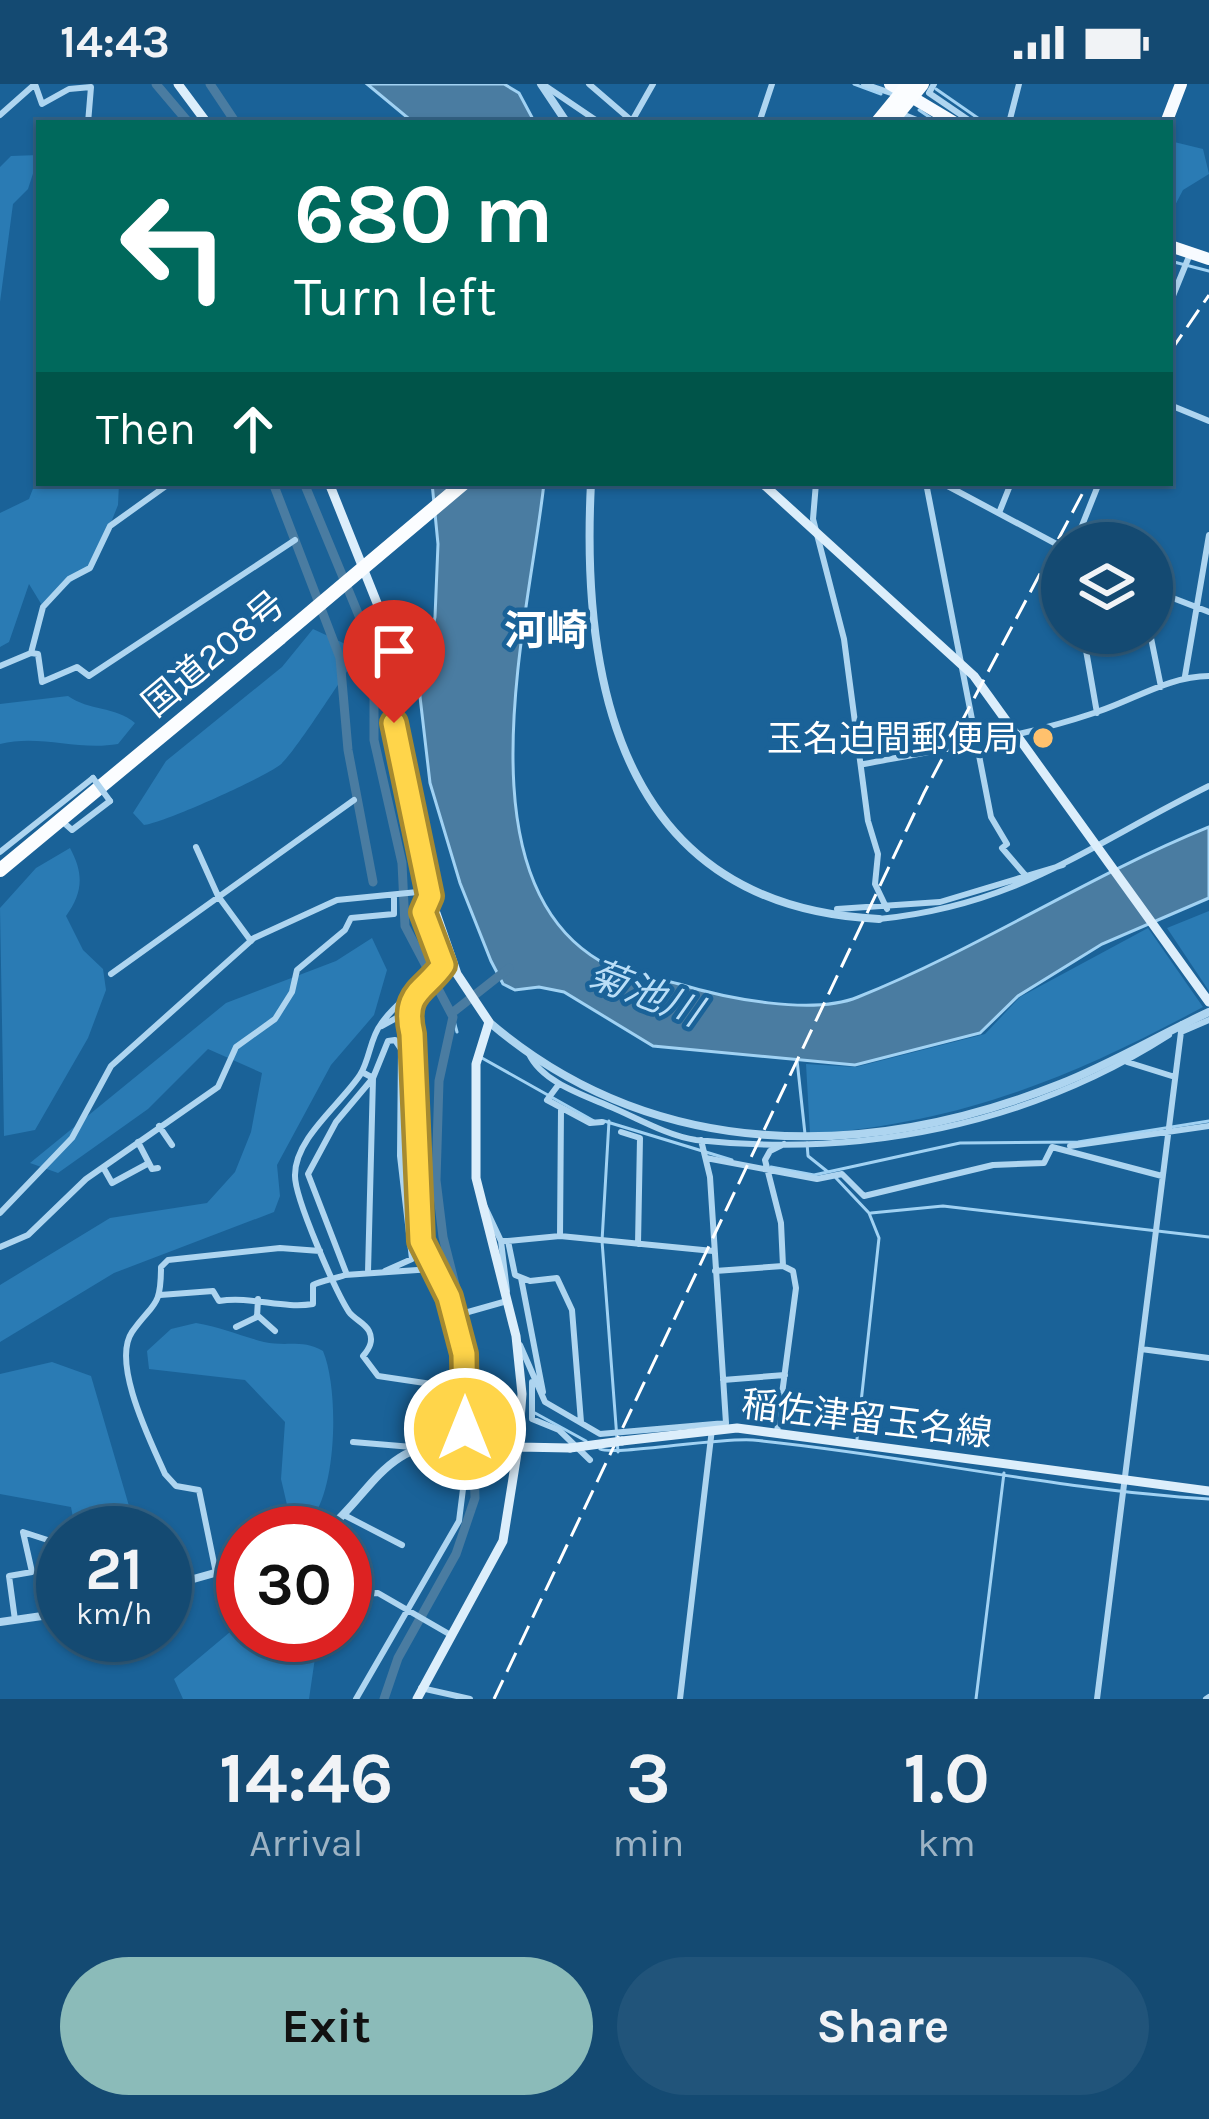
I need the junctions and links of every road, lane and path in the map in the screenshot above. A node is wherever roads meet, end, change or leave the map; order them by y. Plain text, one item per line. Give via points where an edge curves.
1 (35, 84) edge
2 (178, 84) edge
3 (542, 84) edge
4 (589, 84) edge
5 (653, 84) edge
6 (772, 84) edge
7 (864, 84) edge
8 (934, 84) edge
9 (1019, 84) edge
10 (1181, 84) edge
11 (906, 90) edge
12 (600, 97) junction
13 (591, 113) junction
14 (0, 115) edge
15 (935, 118) edge
16 (88, 120) edge
17 (205, 120) edge
18 (565, 120) edge
19 (597, 120) edge
20 (631, 120) edge
21 (633, 120) edge
22 (760, 120) edge
23 (880, 120) edge
24 (891, 120) edge
25 (970, 120) edge
26 (1010, 120) edge
27 (1167, 120) edge
28 (1173, 247) edge
29 (1190, 254) junction
30 (1209, 259) edge
31 (1173, 296) edge
32 (1173, 406) edge
33 (1209, 421) edge
34 (166, 486) edge
35 (330, 486) edge
36 (460, 486) edge
37 (591, 486) edge
38 (765, 486) edge
39 (815, 486) edge
40 (927, 486) edge
41 (948, 486) edge
42 (1010, 486) edge
43 (1098, 486) edge
44 (999, 513) junction
45 (1083, 522) edge
46 (818, 533) junction
47 (1209, 535) edge
48 (1041, 536) edge
49 (295, 540) dead end
50 (1173, 600) edge
51 (1198, 611) junction
52 (1209, 611) edge
53 (31, 653) junction
54 (1087, 654) edge
55 (1154, 654) edge
56 (960, 662) junction
57 (0, 666) edge
58 (1185, 676) junction
59 (1209, 676) edge
60 (1161, 687) junction
61 (1097, 712) junction
62 (1016, 734) junction
63 (974, 743) junction
64 (864, 764) junction
65 (1209, 787) edge
66 (354, 800) dead end
67 (60, 819) junction
68 (196, 847) dead end
69 (1100, 851) junction
70 (0, 852) edge
71 (1067, 866) junction
72 (0, 870) edge
73 (1026, 876) junction
74 (425, 893) junction
75 (394, 895) junction
76 (218, 896) junction
77 (782, 905) junction
78 (887, 909) junction
79 (879, 919) joint
80 (251, 940) junction
81 (111, 974) dead end
82 (421, 980) junction
83 (1209, 1002) edge
84 (406, 1013) junction
85 (1209, 1016) edge
86 (489, 1022) junction
87 (378, 1027) junction
88 (1182, 1028) junction
89 (529, 1054) junction
90 (1122, 1062) junction
91 (362, 1072) junction
92 (1175, 1077) junction
93 (373, 1078) junction
94 (560, 1083) junction
95 (561, 1108) junction
96 (652, 1116) junction
97 (602, 1122) dead end
98 (159, 1126) junction
99 (1209, 1126) edge
100 (1168, 1129) junction
101 (621, 1132) dead end
102 (676, 1134) junction
103 (138, 1142) junction
104 (785, 1144) junction
105 (172, 1145) dead end
106 (1061, 1147) junction
107 (704, 1151) junction
108 (149, 1163) junction
109 (765, 1165) junction
110 (103, 1167) junction
111 (158, 1168) dead end
112 (1162, 1176) junction
113 (479, 1202) junction
114 (0, 1213) edge
115 (560, 1235) junction
116 (505, 1241) junction
117 (638, 1244) junction
118 (0, 1246) edge
119 (780, 1248) junction
120 (792, 1248) dead end
121 (320, 1251) junction
122 (713, 1251) junction
123 (783, 1266) junction
124 (432, 1269) junction
125 (714, 1271) junction
126 (385, 1272) junction
127 (368, 1273) junction
128 (347, 1274) junction
129 (336, 1278) junction
130 (521, 1278) junction
131 (160, 1295) junction
132 (258, 1298) junction
133 (505, 1301) junction
134 (257, 1315) junction
135 (456, 1316) junction
136 (236, 1327) dead end
137 (275, 1331) dead end
138 (515, 1336) junction
139 (1140, 1349) junction
140 (1209, 1358) edge
141 (531, 1370) junction
142 (785, 1375) junction
143 (722, 1380) junction
144 (465, 1389) junction
145 (545, 1402) junction
146 (581, 1422) junction
147 (777, 1432) junction
148 (712, 1433) junction
149 (619, 1435) junction
150 (353, 1442) dead end
151 (516, 1447) junction
152 (412, 1448) junction
153 (590, 1460) dead end
154 (1122, 1490) junction
155 (1209, 1491) edge
156 (352, 1506) edge
157 (372, 1529) edge
158 (36, 1536) edge
159 (402, 1545) dead end
160 (216, 1573) joint
161 (4, 1577) edge
162 (192, 1580) edge
163 (372, 1594) edge
164 (406, 1608) junction
165 (36, 1617) edge
166 (15, 1620) junction
167 (0, 1622) edge
168 (446, 1632) junction
169 (419, 1694) edge
170 (356, 1699) edge
171 (470, 1699) edge
172 (680, 1699) edge
173 (1097, 1699) edge

1 - 14 street
1 - 16 street via 42,104 91,87
2 - 17 main road
3 - 13 street
3 - 18 street
4 - 12 street
5 - 21 street
6 - 22 street
7 - 11 street
8 - 25 street via 929,93
9 - 26 street
10 - 27 main road
11 - 15 main road
11 - 23 highway
11 - 24 highway
12 - 13 street
12 - 20 street
13 - 19 street
28 - 29 main road
29 - 30 main road
29 - 31 street
32 - 33 street
34 - 53 street via 110,526 90,568 43,607
35 - 74 main road via 397,653 394,723
36 - 67 highway, 国道208号, bridge
37 - 77 street via 600,658 633,770 698,860
38 - 46 main road
39 - 46 street
40 - 56 street
41 - 44 street
42 - 44 street
43 - 45 street
44 - 48 street
46 - 56 main road
46 - 64 street
47 - 51 street
49 - 53 street via 89,676 77,667 42,682 38,654
50 - 51 street
51 - 52 street
51 - 58 street
53 - 57 street
54 - 61 street
55 - 60 street
56 - 62 main road
56 - 63 street
58 - 59 street
58 - 60 street
60 - 61 street
61 - 62 street
62 - 63 street
62 - 69 main road
63 - 64 street
63 - 73 street via 1002,848
64 - 78 street via 875,884
65 - 69 street
66 - 76 street
67 - 70 street, bridge via 72,830 110,801 93,778
67 - 72 highway, 国道208号
68 - 76 street
69 - 71 street
69 - 83 main road
71 - 73 street
71 - 79 street via 970,905
73 - 78 street via 964,897
74 - 75 street
74 - 82 street via 442,962
74 - 86 main road via 466,990
75 - 80 street via 321,905
75 - 98 street via 394,914 351,918 297,970 275,1019 236,1047 218,1088
76 - 80 street
76 - 81 street
77 - 78 street
77 - 79 street
80 - 114 street via 111,1066 72,1138
82 - 84 street
82 - 87 street
84 - 87 street
84 - 124 street via 417,1207
85 - 88 street
86 - 89 street
86 - 113 main road via 475,1077
87 - 91 street
88 - 90 street
88 - 92 street
88 - 96 street via 1060,1084 897,1132 784,1138
89 - 94 street
89 - 96 street
90 - 92 street
90 - 104 street via 1013,1110 942,1129 868,1143
91 - 93 street
91 - 121 street via 296,1162 298,1201
92 - 100 street
93 - 126 street via 395,1040 412,1259
93 - 127 street
93 - 128 street via 308,1174
94 - 95 street via 550,1097
94 - 102 street
95 - 97 street
95 - 115 street
96 - 102 street
98 - 103 street
98 - 105 street
99 - 100 street
100 - 106 street
100 - 112 street
101 - 117 street via 640,1138
102 - 107 street
103 - 108 street
103 - 110 street
104 - 107 street
104 - 109 street via 770,1151
106 - 109 street via 1052,1147 1045,1163 993,1166 864,1196 842,1174 817,1179
106 - 112 street
107 - 109 street
107 - 122 street
108 - 110 street via 112,1183
108 - 111 street
109 - 119 street
110 - 118 street via 28,1234
112 - 139 street
113 - 116 street
113 - 133 main road
115 - 116 street
115 - 117 street
116 - 130 street
116 - 133 street
117 - 122 street
119 - 120 street
119 - 123 street
121 - 129 street
121 - 131 street via 168,1260
122 - 125 street
123 - 125 street
123 - 142 street via 793,1271 796,1288
124 - 126 street
124 - 135 street
125 - 143 street
126 - 127 street
127 - 128 street
128 - 129 street
129 - 132 street via 313,1285 313,1304
129 - 144 street via 348,1311 369,1330 363,1357 373,1374
130 - 145 street
130 - 146 street via 557,1278 572,1310
131 - 132 street
131 - 160 street via 124,1357 165,1474 176,1486 199,1490
132 - 134 street
133 - 135 street
133 - 138 main road
134 - 136 street
134 - 137 street
135 - 144 street
138 - 141 street
138 - 151 main road via 522,1394
139 - 140 street
139 - 154 street
141 - 145 street
141 - 153 street via 532,1419 560,1430
142 - 143 street
142 - 147 street
143 - 148 street via 726,1423
144 - 164 street via 459,1521
145 - 146 street
146 - 149 street
147 - 148 main road, 稲佐津留玉名線
147 - 154 main road, 稲佐津留玉名線 via 981,1457
148 - 149 main road, 稲佐津留玉名線
148 - 172 street
149 - 151 main road, 稲佐津留玉名線, bridge via 570,1448
150 - 152 street
151 - 152 street, bridge
151 - 168 main road via 503,1541
152 - 156 street
154 - 155 main road, 稲佐津留玉名線
154 - 173 street
157 - 159 street
158 - 161 street via 22,1532 32,1572
160 - 162 street
161 - 166 street
163 - 164 street
164 - 168 street
164 - 170 street
165 - 166 street
166 - 167 street
168 - 169 main road
169 - 171 street

